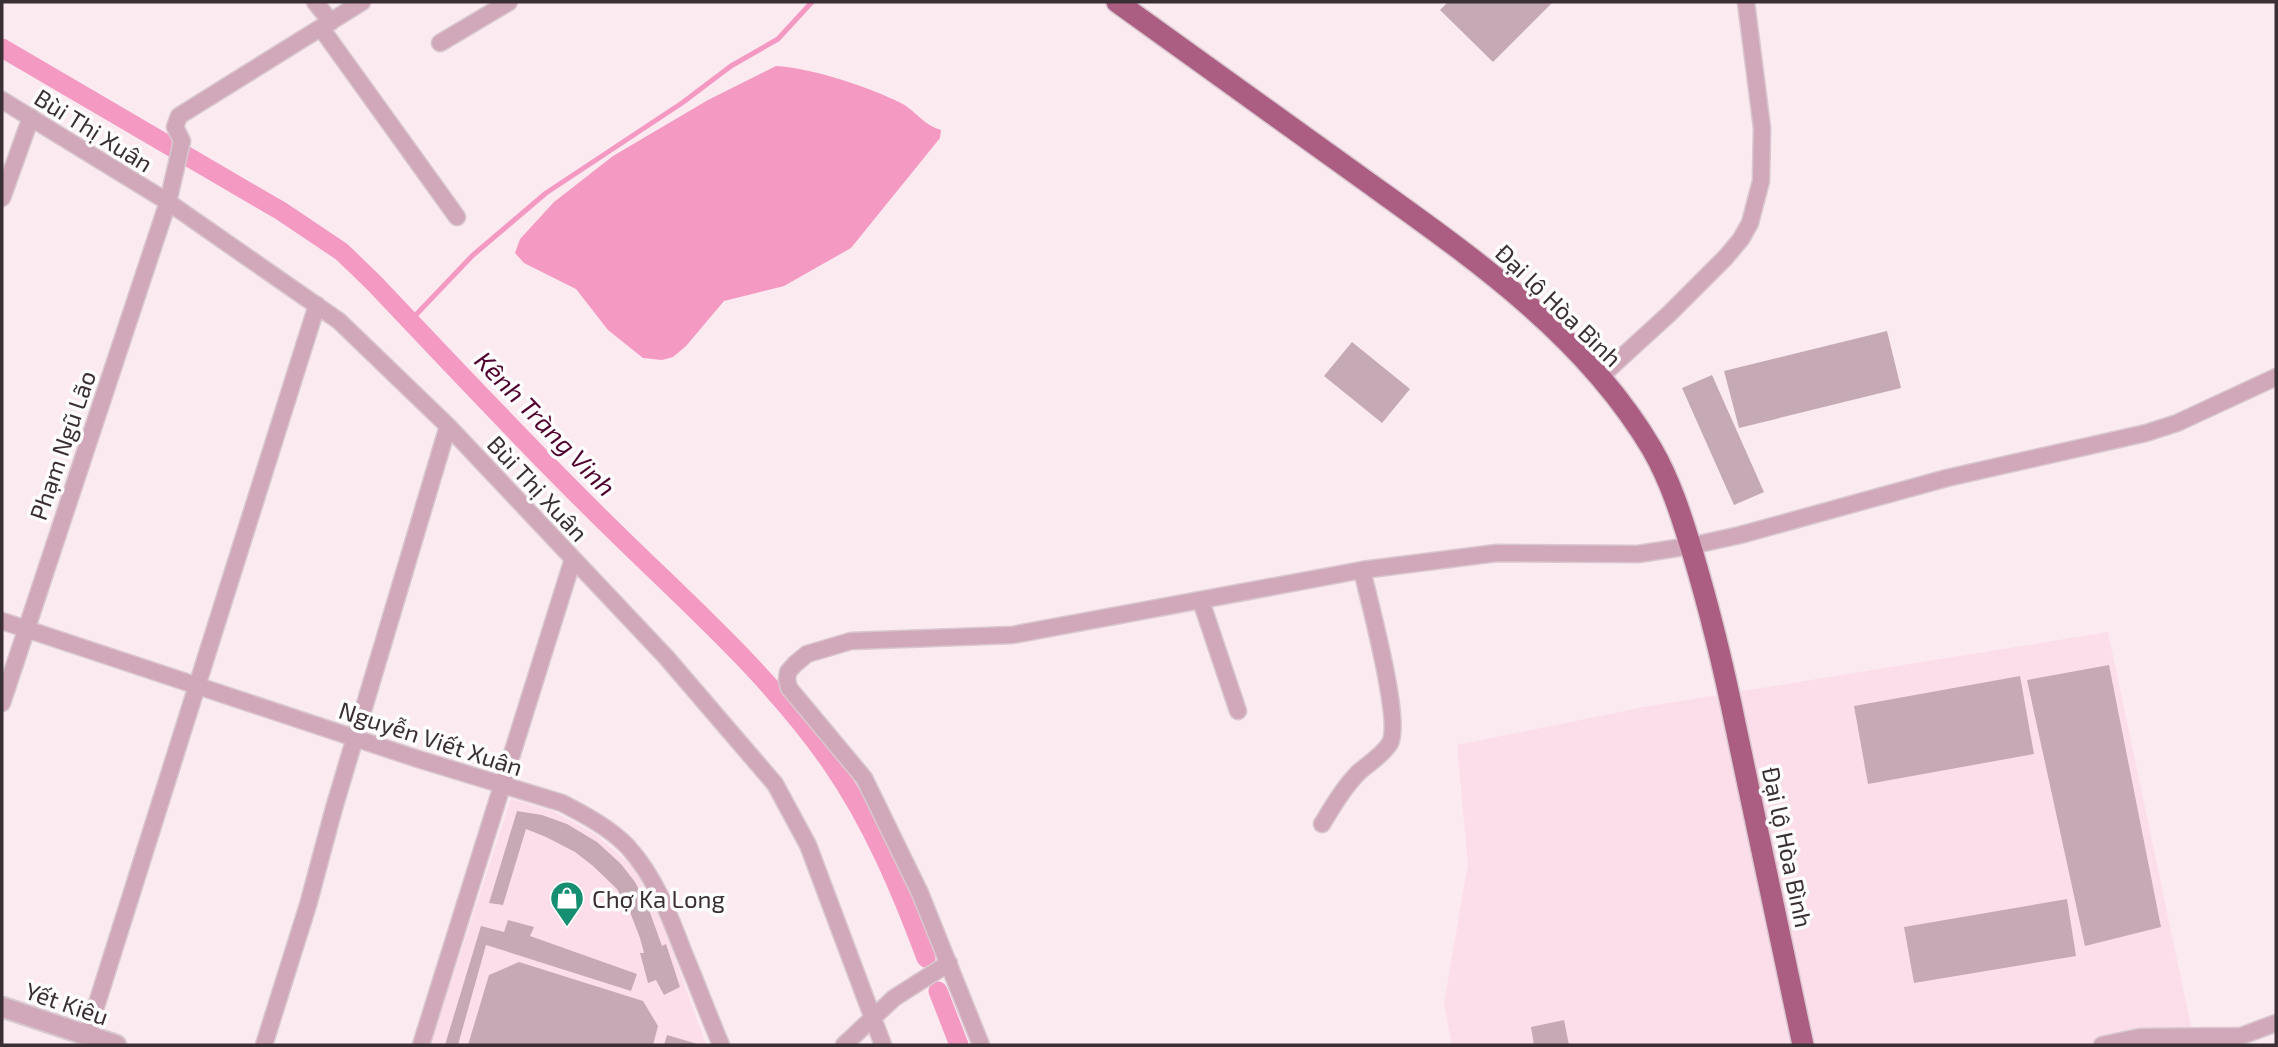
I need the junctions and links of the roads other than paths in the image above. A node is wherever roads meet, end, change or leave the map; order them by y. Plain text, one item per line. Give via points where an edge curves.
1 (315, 2) edge
2 (362, 2) edge
3 (509, 2) edge
4 (1117, 2) edge
5 (1746, 2) edge
6 (326, 25) junction
7 (440, 43) dead end
8 (2, 100) edge
9 (31, 117) junction
10 (2, 198) edge
11 (168, 202) junction
12 (457, 217) dead end
13 (317, 305) junction
14 (2276, 377) edge
15 (1599, 378) junction
16 (448, 426) junction
17 (1690, 546) junction
18 (573, 559) junction
19 (1362, 570) junction
20 (1201, 601) junction
21 (2, 621) edge
22 (25, 628) junction
23 (199, 686) junction
24 (2, 703) edge
25 (1238, 711) dead end
26 (355, 737) junction
27 (504, 786) junction
28 (1322, 824) dead end
29 (949, 963) junction
30 (2, 1007) edge
31 (872, 1018) junction
32 (2276, 1023) edge
33 (87, 1035) junction
34 (2209, 1041) edge
35 (116, 1045) edge
36 (264, 1045) edge
37 (421, 1045) edge
38 (721, 1045) edge
39 (844, 1045) edge
40 (883, 1045) edge
41 (981, 1045) edge
42 (1802, 1045) edge
43 (2102, 1045) edge

1 - 6 street
2 - 6 street, Phạm Ngũ Lão
3 - 7 street
4 - 15 highway, Đại lộ Hòa Bình via 1475,259 1540,315
5 - 15 street via 1762,128 1761,181 1753,215 1726,257
6 - 11 street, Phạm Ngũ Lão via 179,116 175,128 182,141
6 - 12 street
8 - 9 street, Bùi Thị Xuân
9 - 10 street
9 - 11 street, Bùi Thị Xuân
11 - 13 street, Bùi Thị Xuân
11 - 22 street, Phạm Ngũ Lão
13 - 16 street, Bùi Thị Xuân
13 - 23 street
14 - 17 street via 2146,433 1947,478
15 - 17 highway, Đại lộ Hòa Bình via 1653,451
16 - 18 street, Bùi Thị Xuân
16 - 26 street
17 - 19 street via 1638,554 1497,553
17 - 42 highway, Đại lộ Hòa Bình via 1724,671
18 - 27 street
18 - 31 street, Bùi Thị Xuân via 666,657 775,784 808,845
19 - 20 street
19 - 28 street via 1394,734 1386,749 1346,787
20 - 25 street
20 - 29 street via 1012,635 851,642 807,654 788,672 793,694 864,778
21 - 22 street, Nguyễn Viết Xuân
22 - 23 street, Nguyễn Viết Xuân
22 - 24 street, Phạm Ngũ Lão
23 - 26 street, Nguyễn Viết Xuân
23 - 33 street
26 - 27 street, Nguyễn Viết Xuân
26 - 36 street
27 - 37 street
27 - 38 street, Nguyễn Viết Xuân via 562,803 627,846 657,891
29 - 31 street
29 - 41 street
30 - 33 street, Yết Kiêu
31 - 39 street
31 - 40 street, Bùi Thị Xuân
32 - 34 street
33 - 35 street, Yết Kiêu
34 - 43 street via 2140,1037

